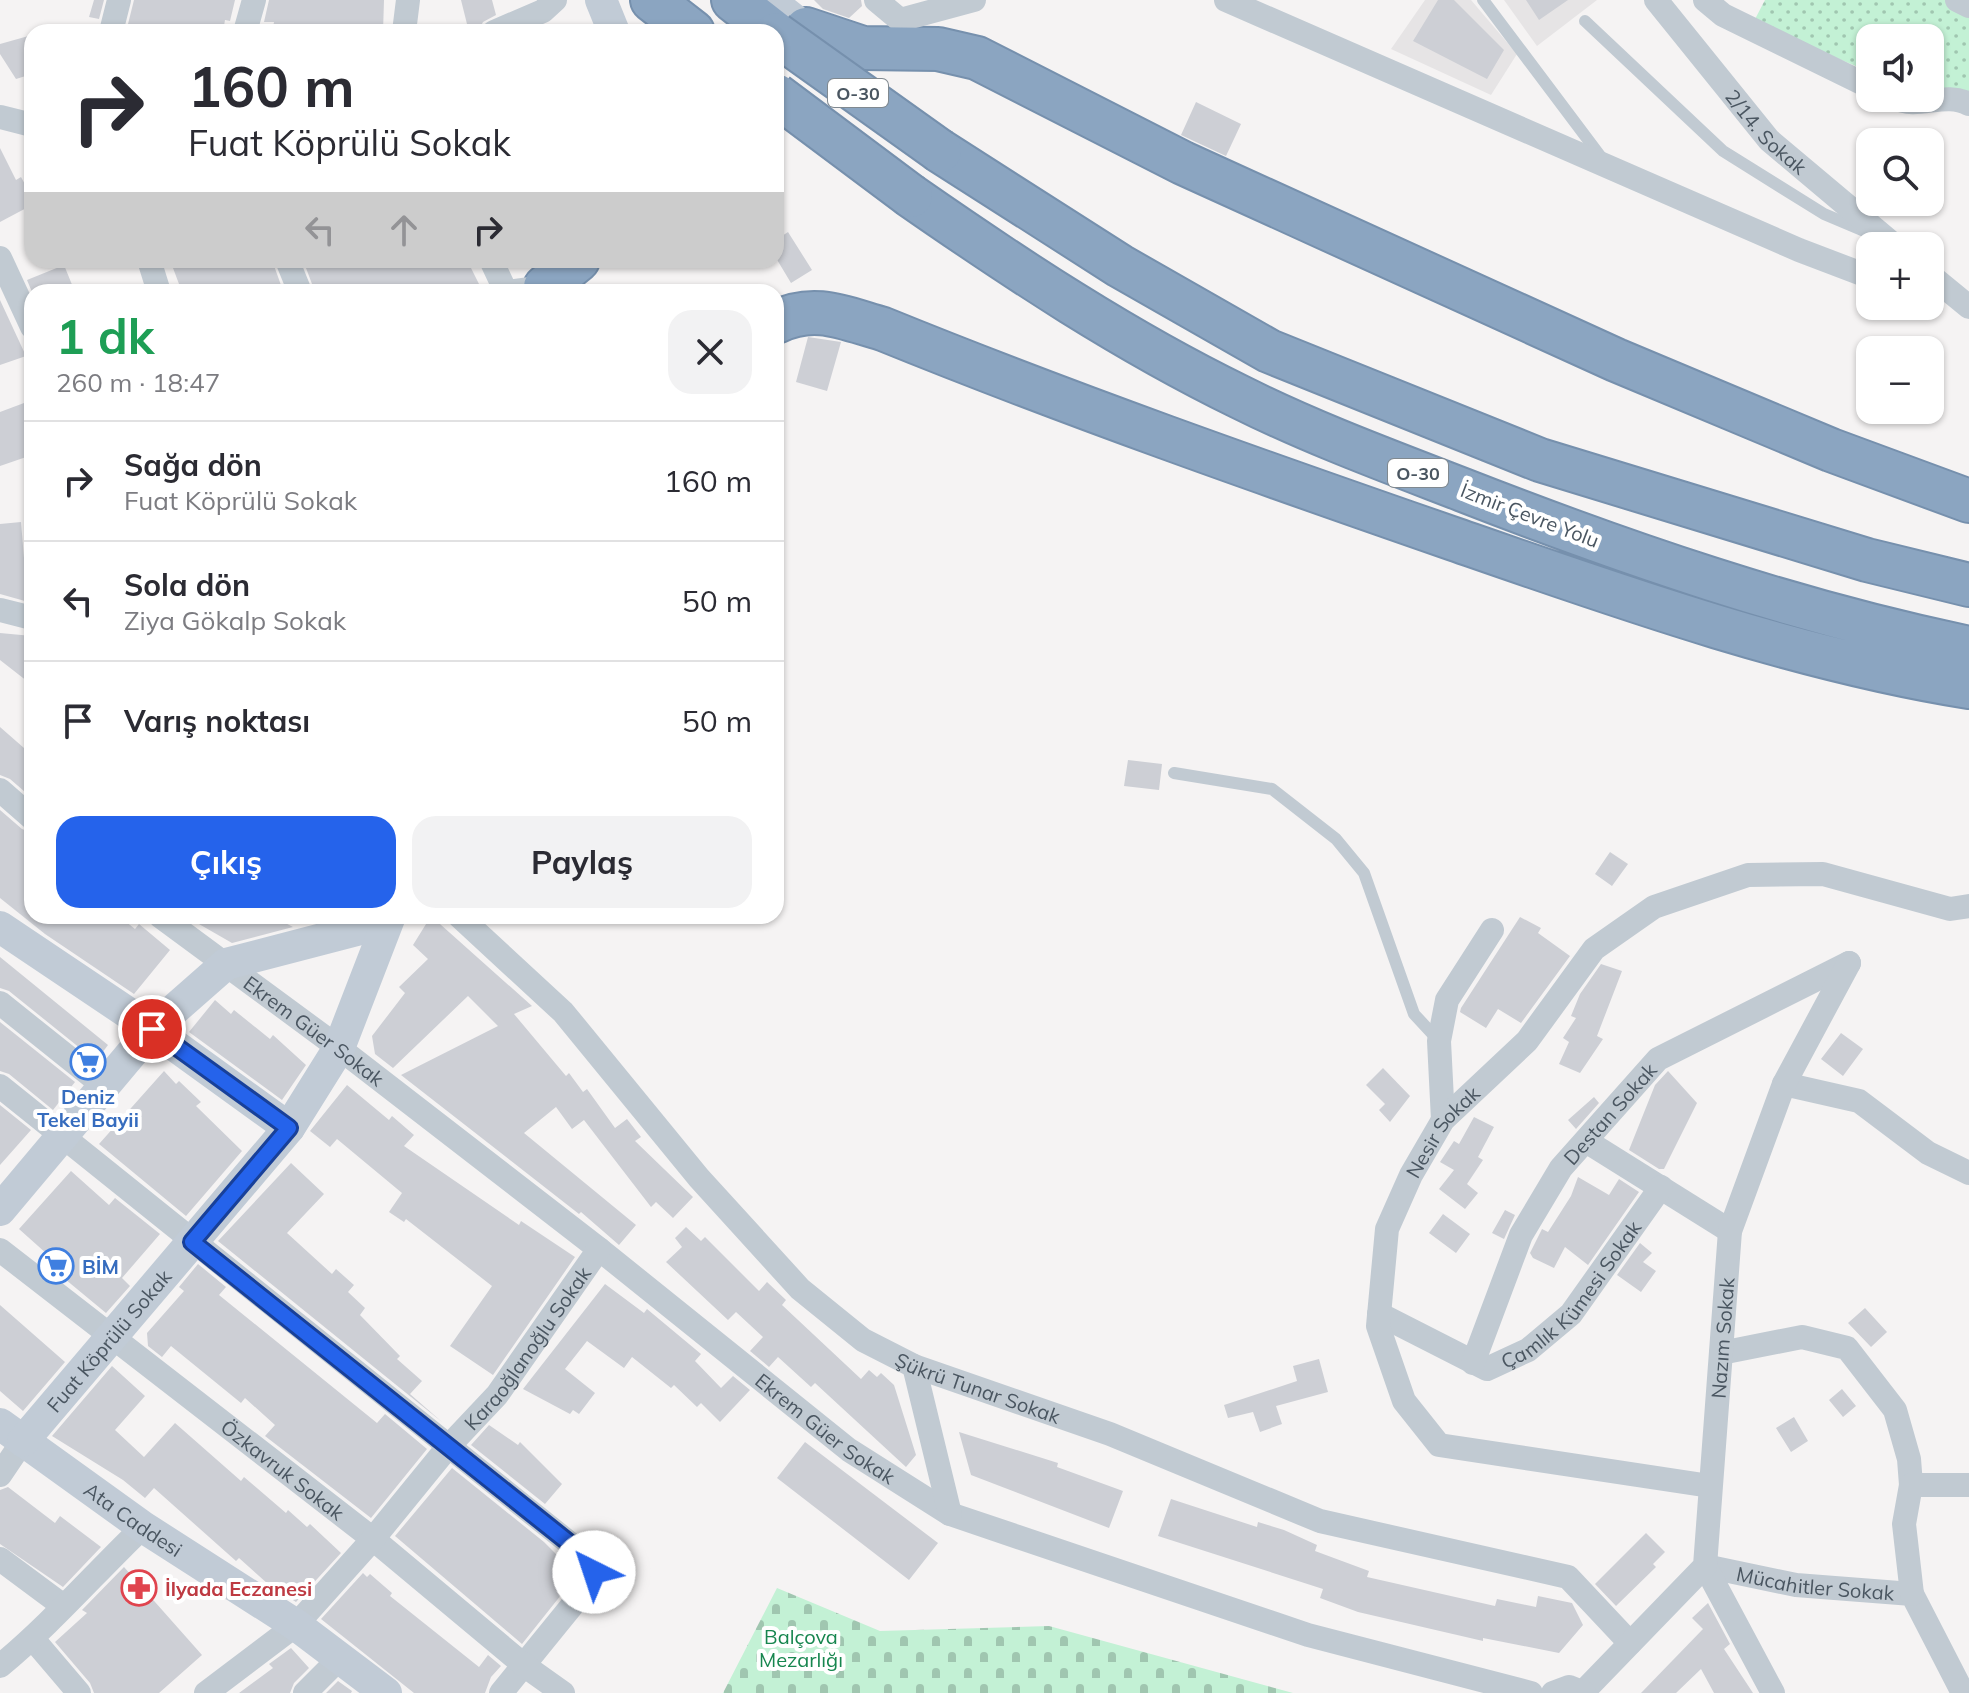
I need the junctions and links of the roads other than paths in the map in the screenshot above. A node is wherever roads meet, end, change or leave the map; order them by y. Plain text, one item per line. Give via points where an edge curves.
1 (119, 0) edge
2 (254, 0) edge
3 (408, 0) edge
4 (601, 0) edge
5 (652, 0) edge
6 (733, 0) edge
7 (769, 0) edge
8 (876, 0) edge
9 (974, 0) edge
10 (1226, 0) edge
11 (1483, 0) edge
12 (1656, 0) edge
13 (1705, 0) edge
14 (1957, 0) edge
15 (549, 5) edge
16 (1969, 6) edge
17 (1585, 21) dead end
18 (113, 24) edge
19 (247, 24) edge
20 (405, 24) edge
21 (510, 24) edge
22 (611, 24) edge
23 (683, 24) edge
24 (772, 24) edge
25 (781, 24) edge
26 (785, 32) edge
27 (916, 50) junction
28 (1856, 80) edge
29 (1944, 99) edge
30 (784, 101) edge
31 (784, 102) edge
32 (1969, 104) edge
33 (0, 117) edge
34 (24, 123) edge
35 (1607, 165) junction
36 (1865, 232) edge
37 (1879, 232) edge
38 (0, 258) edge
39 (504, 268) edge
40 (563, 268) edge
41 (1856, 272) edge
42 (529, 284) edge
43 (533, 284) edge
44 (1944, 286) edge
45 (1944, 305) edge
46 (1969, 307) edge
47 (24, 310) edge
48 (1969, 314) edge
49 (784, 318) edge
50 (1969, 501) edge
51 (1969, 585) edge
52 (0, 610) edge
53 (24, 616) edge
54 (1969, 648) edge
55 (1969, 687) edge
56 (1174, 773) dead end
57 (0, 790) edge
58 (24, 811) edge
59 (1960, 907) edge
60 (171, 924) edge
61 (373, 924) edge
62 (387, 924) edge
63 (468, 924) edge
64 (0, 927) edge
65 (1969, 928) edge
66 (1492, 930) dead end
67 (1849, 963) joint
68 (226, 964) junction
69 (0, 1003) edge
70 (152, 1029) junction
71 (1439, 1041) junction
72 (339, 1048) junction
73 (1784, 1084) junction
74 (0, 1086) edge
75 (104, 1086) junction
76 (1443, 1120) junction
77 (289, 1128) junction
78 (62, 1136) junction
79 (1586, 1141) junction
80 (1969, 1173) edge
81 (1661, 1187) junction
82 (0, 1210) edge
83 (1730, 1231) junction
84 (192, 1242) junction
85 (599, 1249) junction
86 (0, 1250) edge
87 (1379, 1314) junction
88 (111, 1337) junction
89 (1721, 1353) junction
90 (1473, 1363) junction
91 (914, 1366) junction
92 (12, 1432) edge
93 (448, 1447) junction
94 (0, 1475) edge
95 (1911, 1485) junction
96 (1969, 1485) edge
97 (1710, 1486) junction
98 (950, 1514) junction
99 (143, 1527) junction
100 (373, 1539) junction
101 (0, 1559) edge
102 (1705, 1566) junction
103 (1912, 1594) junction
104 (62, 1605) junction
105 (296, 1625) junction
106 (33, 1639) junction
107 (1630, 1643) junction
108 (339, 1659) junction
109 (0, 1666) edge
110 (525, 1666) junction
111 (1583, 1692) edge
112 (79, 1693) edge
113 (206, 1693) edge
114 (305, 1693) edge
115 (386, 1693) edge
116 (501, 1693) edge
117 (563, 1693) edge
118 (1531, 1693) edge
119 (1553, 1693) edge
120 (1773, 1693) edge
121 (1963, 1693) edge

1 - 18 street
2 - 19 street
3 - 20 street
4 - 22 main road
5 - 23 highway
6 - 24 highway, O-30
7 - 25 main road
8 - 9 street via 900,20
10 - 35 street
11 - 35 lane
12 - 37 street, 2/14. Sokak via 1769,140
13 - 28 street via 1723,15
14 - 16 street
15 - 21 street
17 - 36 lane via 1723,151 1824,214
26 - 27 highway via 863,48
26 - 51 highway, O-30, bridge via 940,151 1120,266 1269,351 1540,460 1867,560
27 - 31 highway via 847,71
27 - 50 highway via 977,58 1183,163 1616,360
29 - 32 street
30 - 54 highway, İzmir Çevre Yolu / O-30, bridge via 1031,279 1240,397 1572,533 1729,585
33 - 34 street
35 - 41 street
38 - 47 street
39 - 42 street
40 - 43 highway
44 - 46 street
45 - 48 street
49 - 55 highway via 820,311 883,329 1305,488 1562,576 1906,677
52 - 53 street
56 - 71 lane via 1272,789 1336,839 1364,873 1414,1014
57 - 58 street
59 - 65 street
59 - 76 street, Nesir Sokak via 1823,874 1748,875 1654,907 1594,949 1527,1041
60 - 68 street, Ekrem Güer Sokak
61 - 68 main road, Ekrem Güer Sokak
62 - 72 main road, Fuat Köprülü Sokak
63 - 91 street, Şükrü Tunar Sokak via 563,1012 699,1178 800,1289 863,1340
64 - 70 main road
66 - 71 street via 1447,1000
67 - 73 street, Nazım Sokak
67 - 79 street, Destan Sokak via 1658,1059
68 - 70 main road
68 - 72 street, Ekrem Güer Sokak
69 - 75 street
70 - 75 main road
70 - 77 main road
71 - 76 street
72 - 77 main road, Fuat Köprülü Sokak
72 - 85 street, Ekrem Güer Sokak
73 - 80 street via 1859,1101 1928,1153
73 - 83 street, Nazım Sokak
74 - 78 street
75 - 78 main road
76 - 87 street, Nesir Sokak via 1387,1229
77 - 84 main road, Fuat Köprülü Sokak
78 - 82 main road
78 - 84 street
79 - 81 street
79 - 90 street, Destan Sokak via 1561,1168 1521,1235
81 - 83 street
81 - 90 street, Çamlık Kümesi Sokak via 1571,1314 1528,1350 1487,1369
83 - 89 street, Nazım Sokak
84 - 88 main road, Fuat Köprülü Sokak
84 - 93 street
85 - 93 street, Karaoğlanoğlu Sokak via 497,1395
85 - 98 street, Ekrem Güer Sokak via 849,1450
86 - 88 street, Özkavruk Sokak
87 - 90 street, Çamlık Kümesi Sokak
87 - 97 street, Nesir Sokak via 1378,1326 1404,1401 1439,1445
88 - 92 main road, Fuat Köprülü Sokak
88 - 100 street, Özkavruk Sokak
89 - 95 street via 1802,1337 1847,1348 1895,1410
89 - 97 street, Nazım Sokak
91 - 98 street
91 - 107 street, Şükrü Tunar Sokak via 1110,1434 1320,1521 1568,1577
92 - 94 street
92 - 99 main road, Ata Caddesi
93 - 100 street, Karaoğlanoğlu Sokak
93 - 110 street via 592,1565 592,1581
95 - 96 street
95 - 103 street via 1904,1524
97 - 102 street, Nazım Sokak
98 - 118 street, Ekrem Güer Sokak via 1308,1635
99 - 104 street
99 - 105 main road, Ata Caddesi
100 - 105 street, Karaoğlanoğlu Sokak
100 - 110 street, Özkavruk Sokak
101 - 104 street
102 - 103 street, Mücahitler Sokak via 1796,1585
102 - 107 street
102 - 120 street
103 - 121 street, Mücahitler Sokak
104 - 106 street
105 - 108 main road, Ata Caddesi
105 - 113 street, Karaoğlanoğlu Sokak
106 - 109 street
106 - 112 street
107 - 111 street
108 - 114 street
108 - 115 main road, Ata Caddesi
110 - 116 street
110 - 117 street, Özkavruk Sokak
111 - 119 street via 1569,1687

